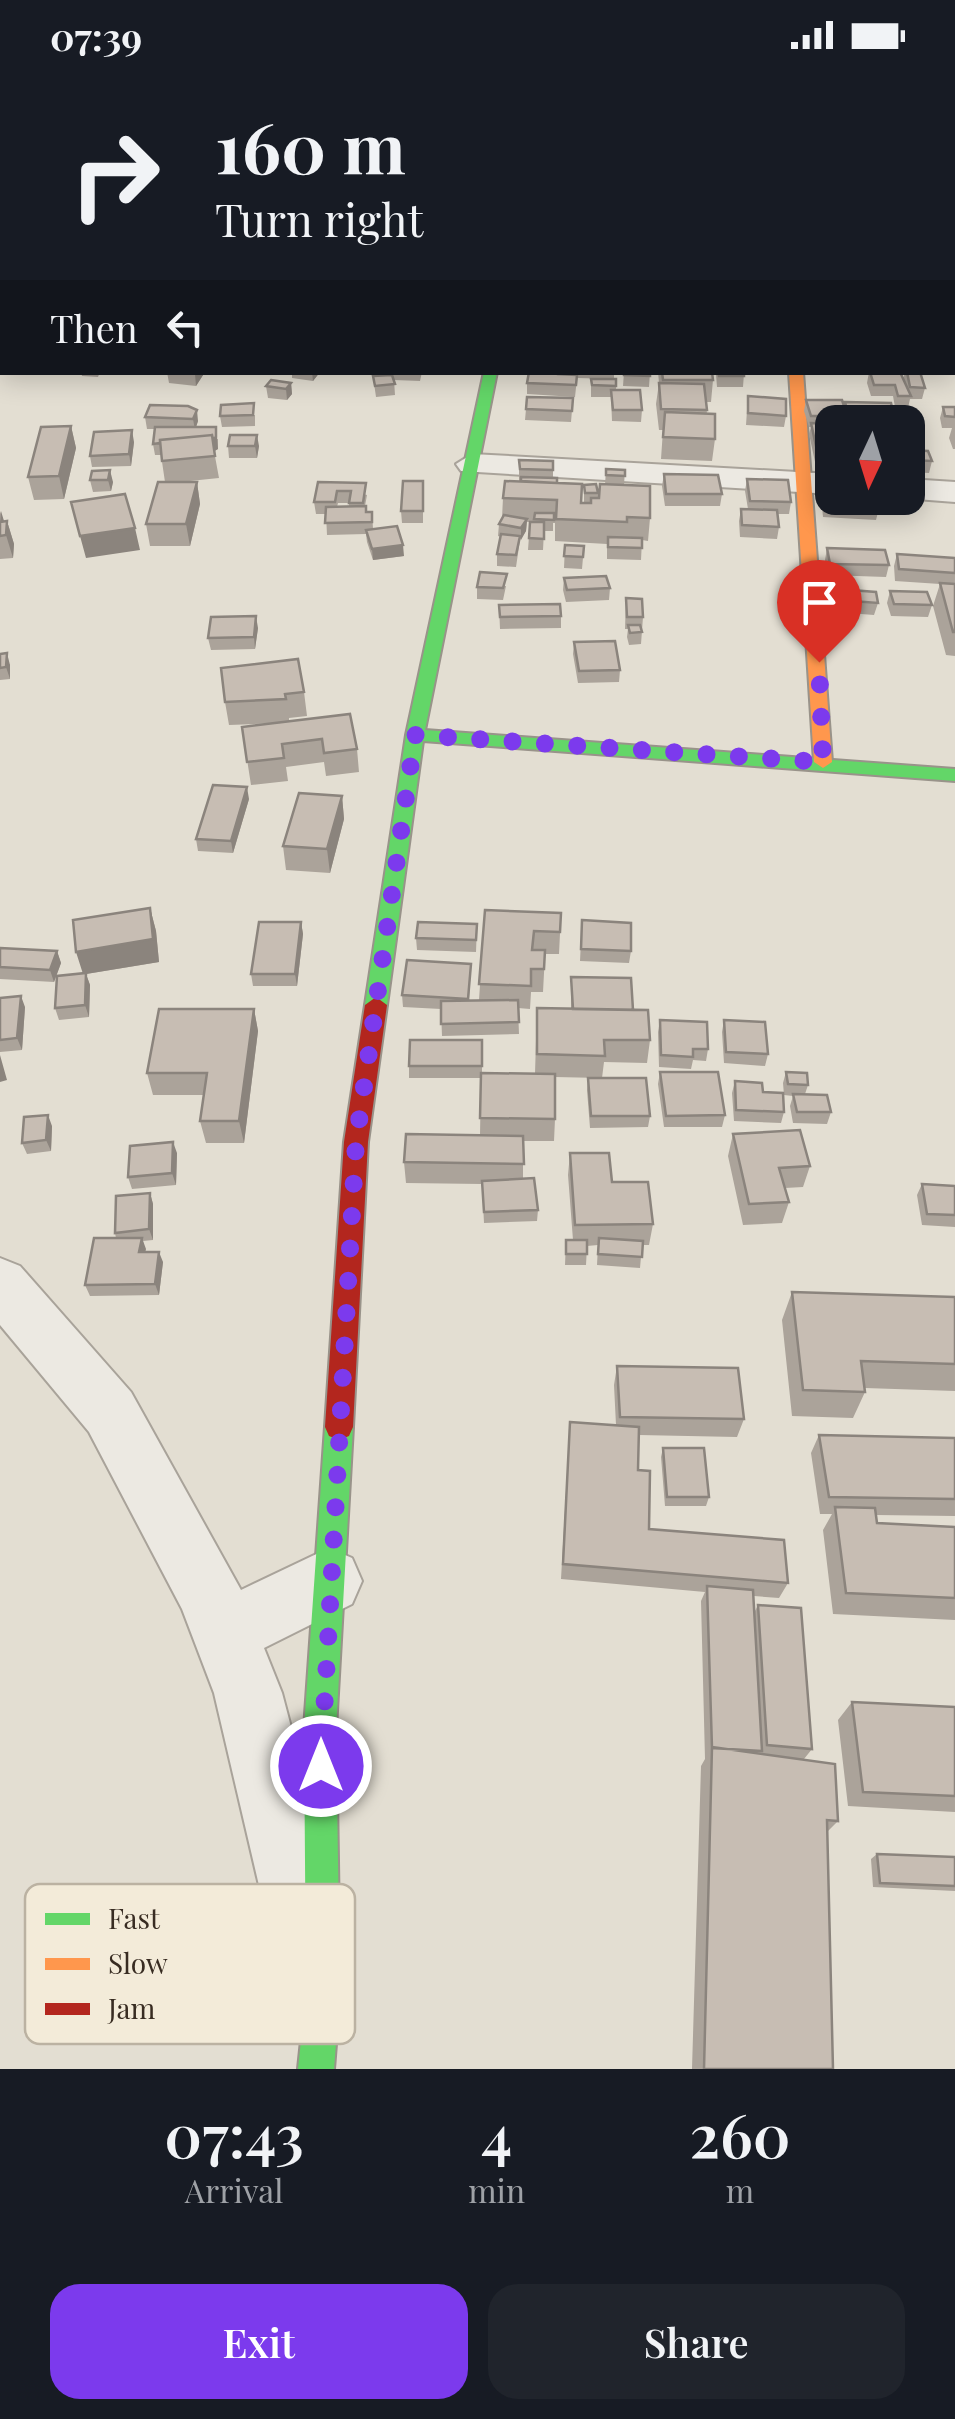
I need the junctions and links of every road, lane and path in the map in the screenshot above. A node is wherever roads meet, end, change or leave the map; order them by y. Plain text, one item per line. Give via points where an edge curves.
1 (490, 375) edge
2 (797, 375) edge
3 (472, 464) junction
4 (815, 465) edge
5 (815, 484) edge
6 (925, 490) edge
7 (955, 492) edge
8 (819, 515) edge
9 (415, 735) junction
10 (823, 762) junction
11 (955, 775) edge
12 (0, 1283) edge
13 (329, 1581) junction
14 (224, 1633) junction
15 (296, 1884) edge
16 (322, 1884) edge
17 (318, 2044) edge
18 (316, 2069) edge

1 - 3 street
2 - 4 street
3 - 5 street
3 - 9 street
6 - 7 street
8 - 10 street
9 - 10 street
9 - 13 street via 356,1142
10 - 11 street
12 - 14 street via 110,1412 209,1592
13 - 14 street
13 - 16 street via 320,1729
14 - 15 street via 248,1694
17 - 18 street

